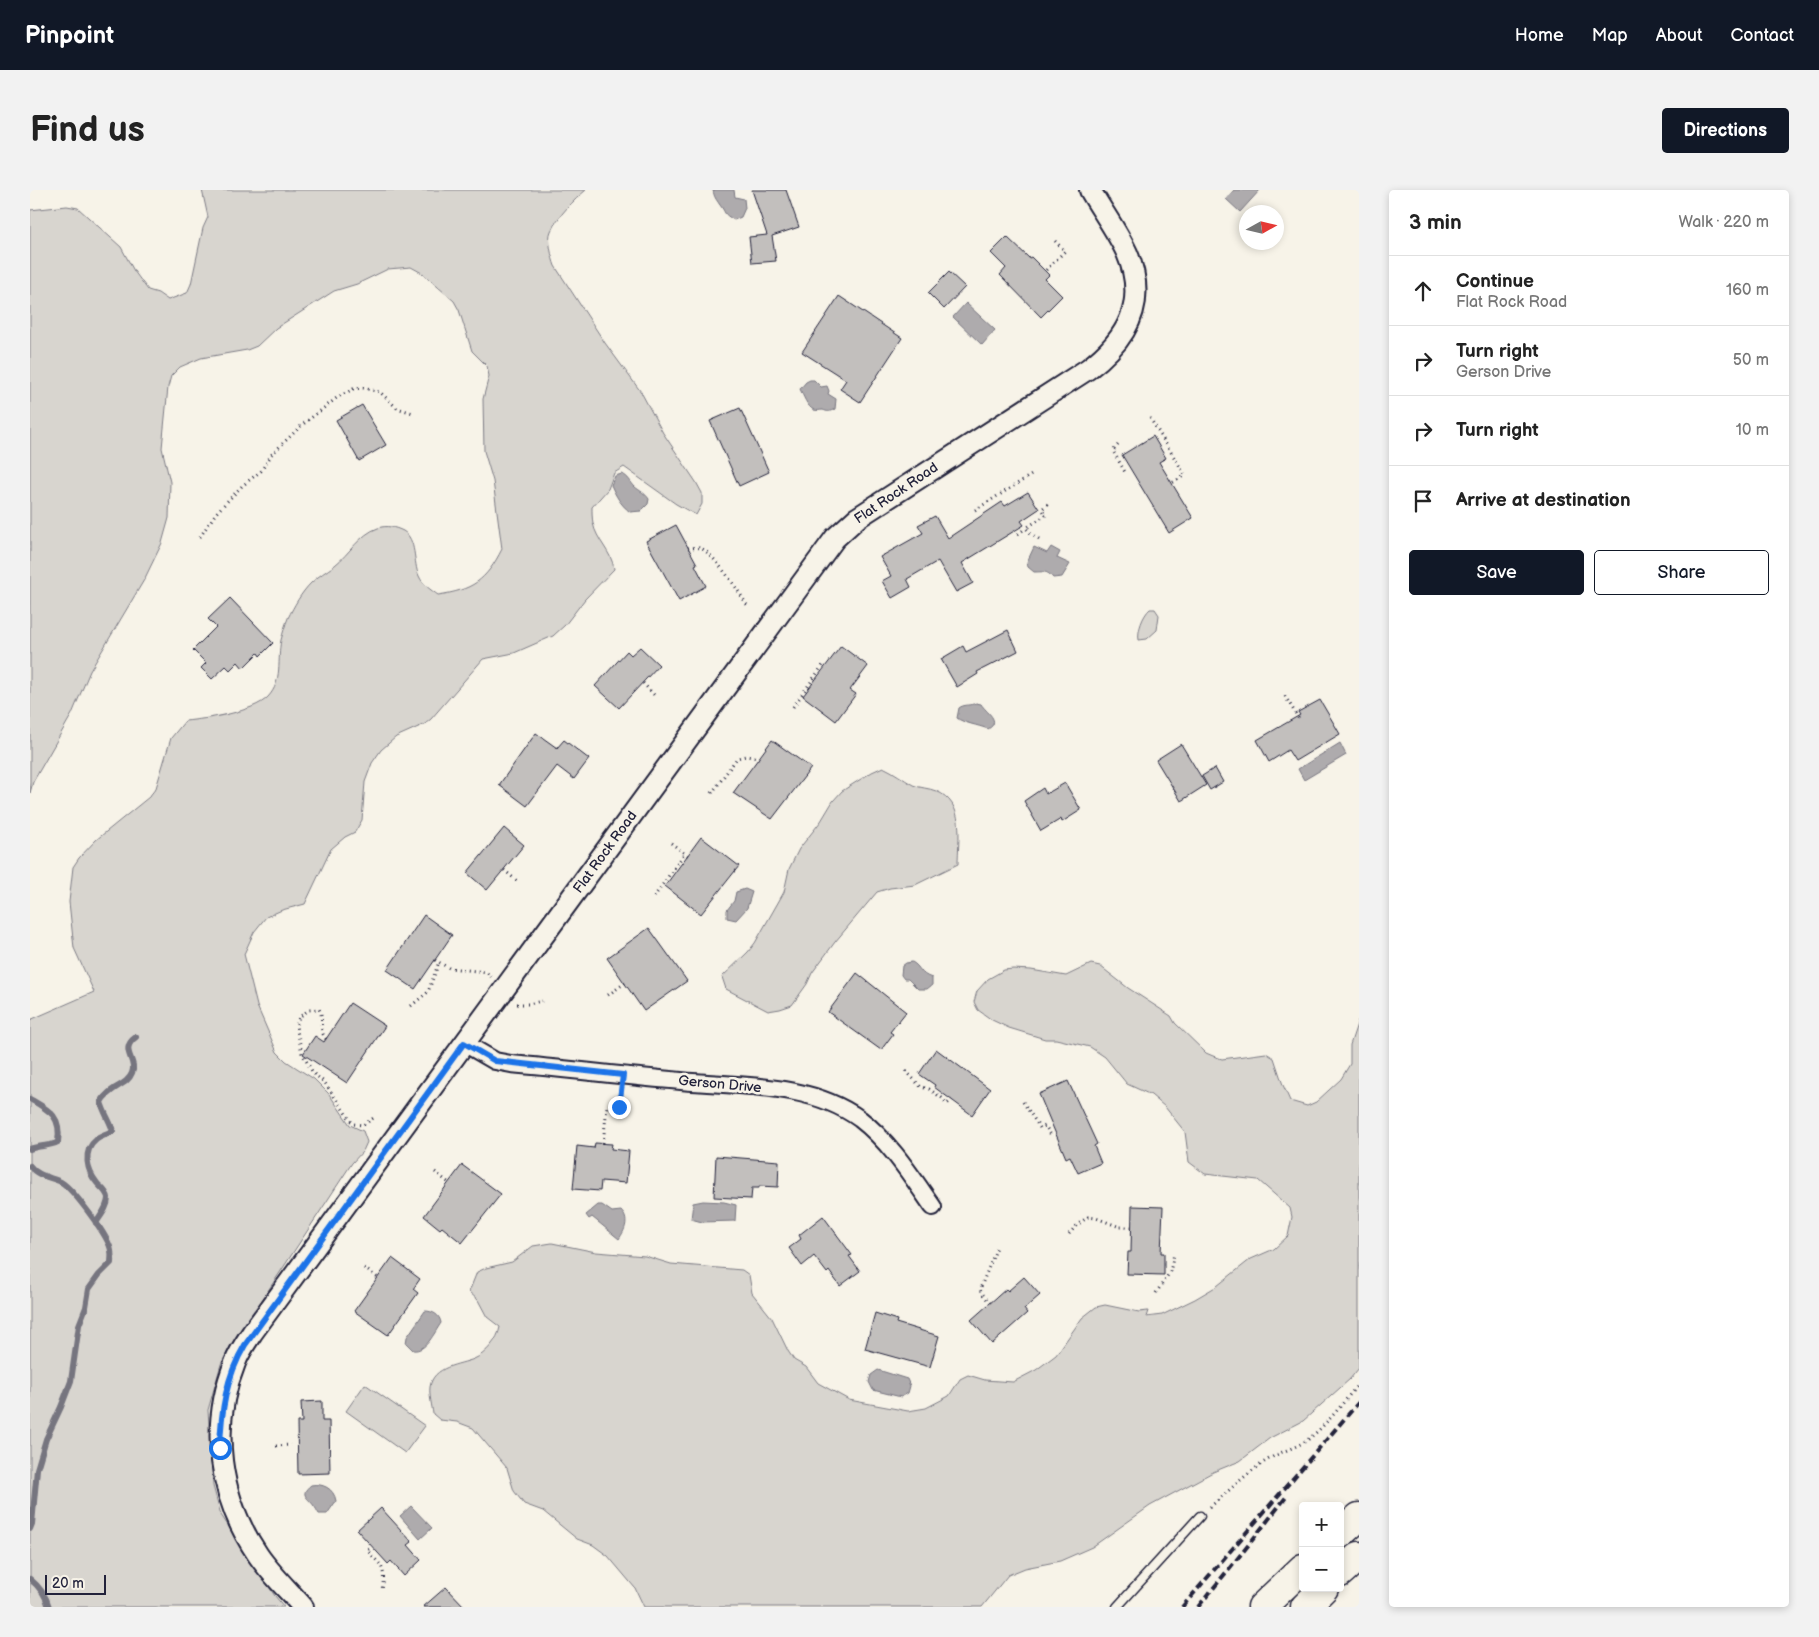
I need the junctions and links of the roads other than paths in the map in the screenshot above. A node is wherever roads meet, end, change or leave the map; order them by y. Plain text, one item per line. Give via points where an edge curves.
1 (1090, 190) edge
2 (464, 1043) junction
3 (933, 1207) dead end
4 (1200, 1516) road end
5 (1359, 1517) edge
6 (1344, 1530) edge
7 (1359, 1556) edge
8 (1344, 1569) edge
9 (1299, 1572) edge
10 (1320, 1592) edge
11 (303, 1607) edge
12 (1117, 1607) edge
13 (1262, 1607) edge
14 (1305, 1607) edge

1 - 2 street, Flat Rock Road via 1120,239 1132,268 1134,309 1121,337 1095,364 857,518 835,538
2 - 3 street, Gerson Drive via 495,1061 784,1090 816,1097 839,1106 879,1137
2 - 11 street, Flat Rock Road via 252,1333 236,1361 227,1386 220,1448 231,1502 259,1556
4 - 12 lane
5 - 6 highway
7 - 8 highway
9 - 13 highway
10 - 14 highway

